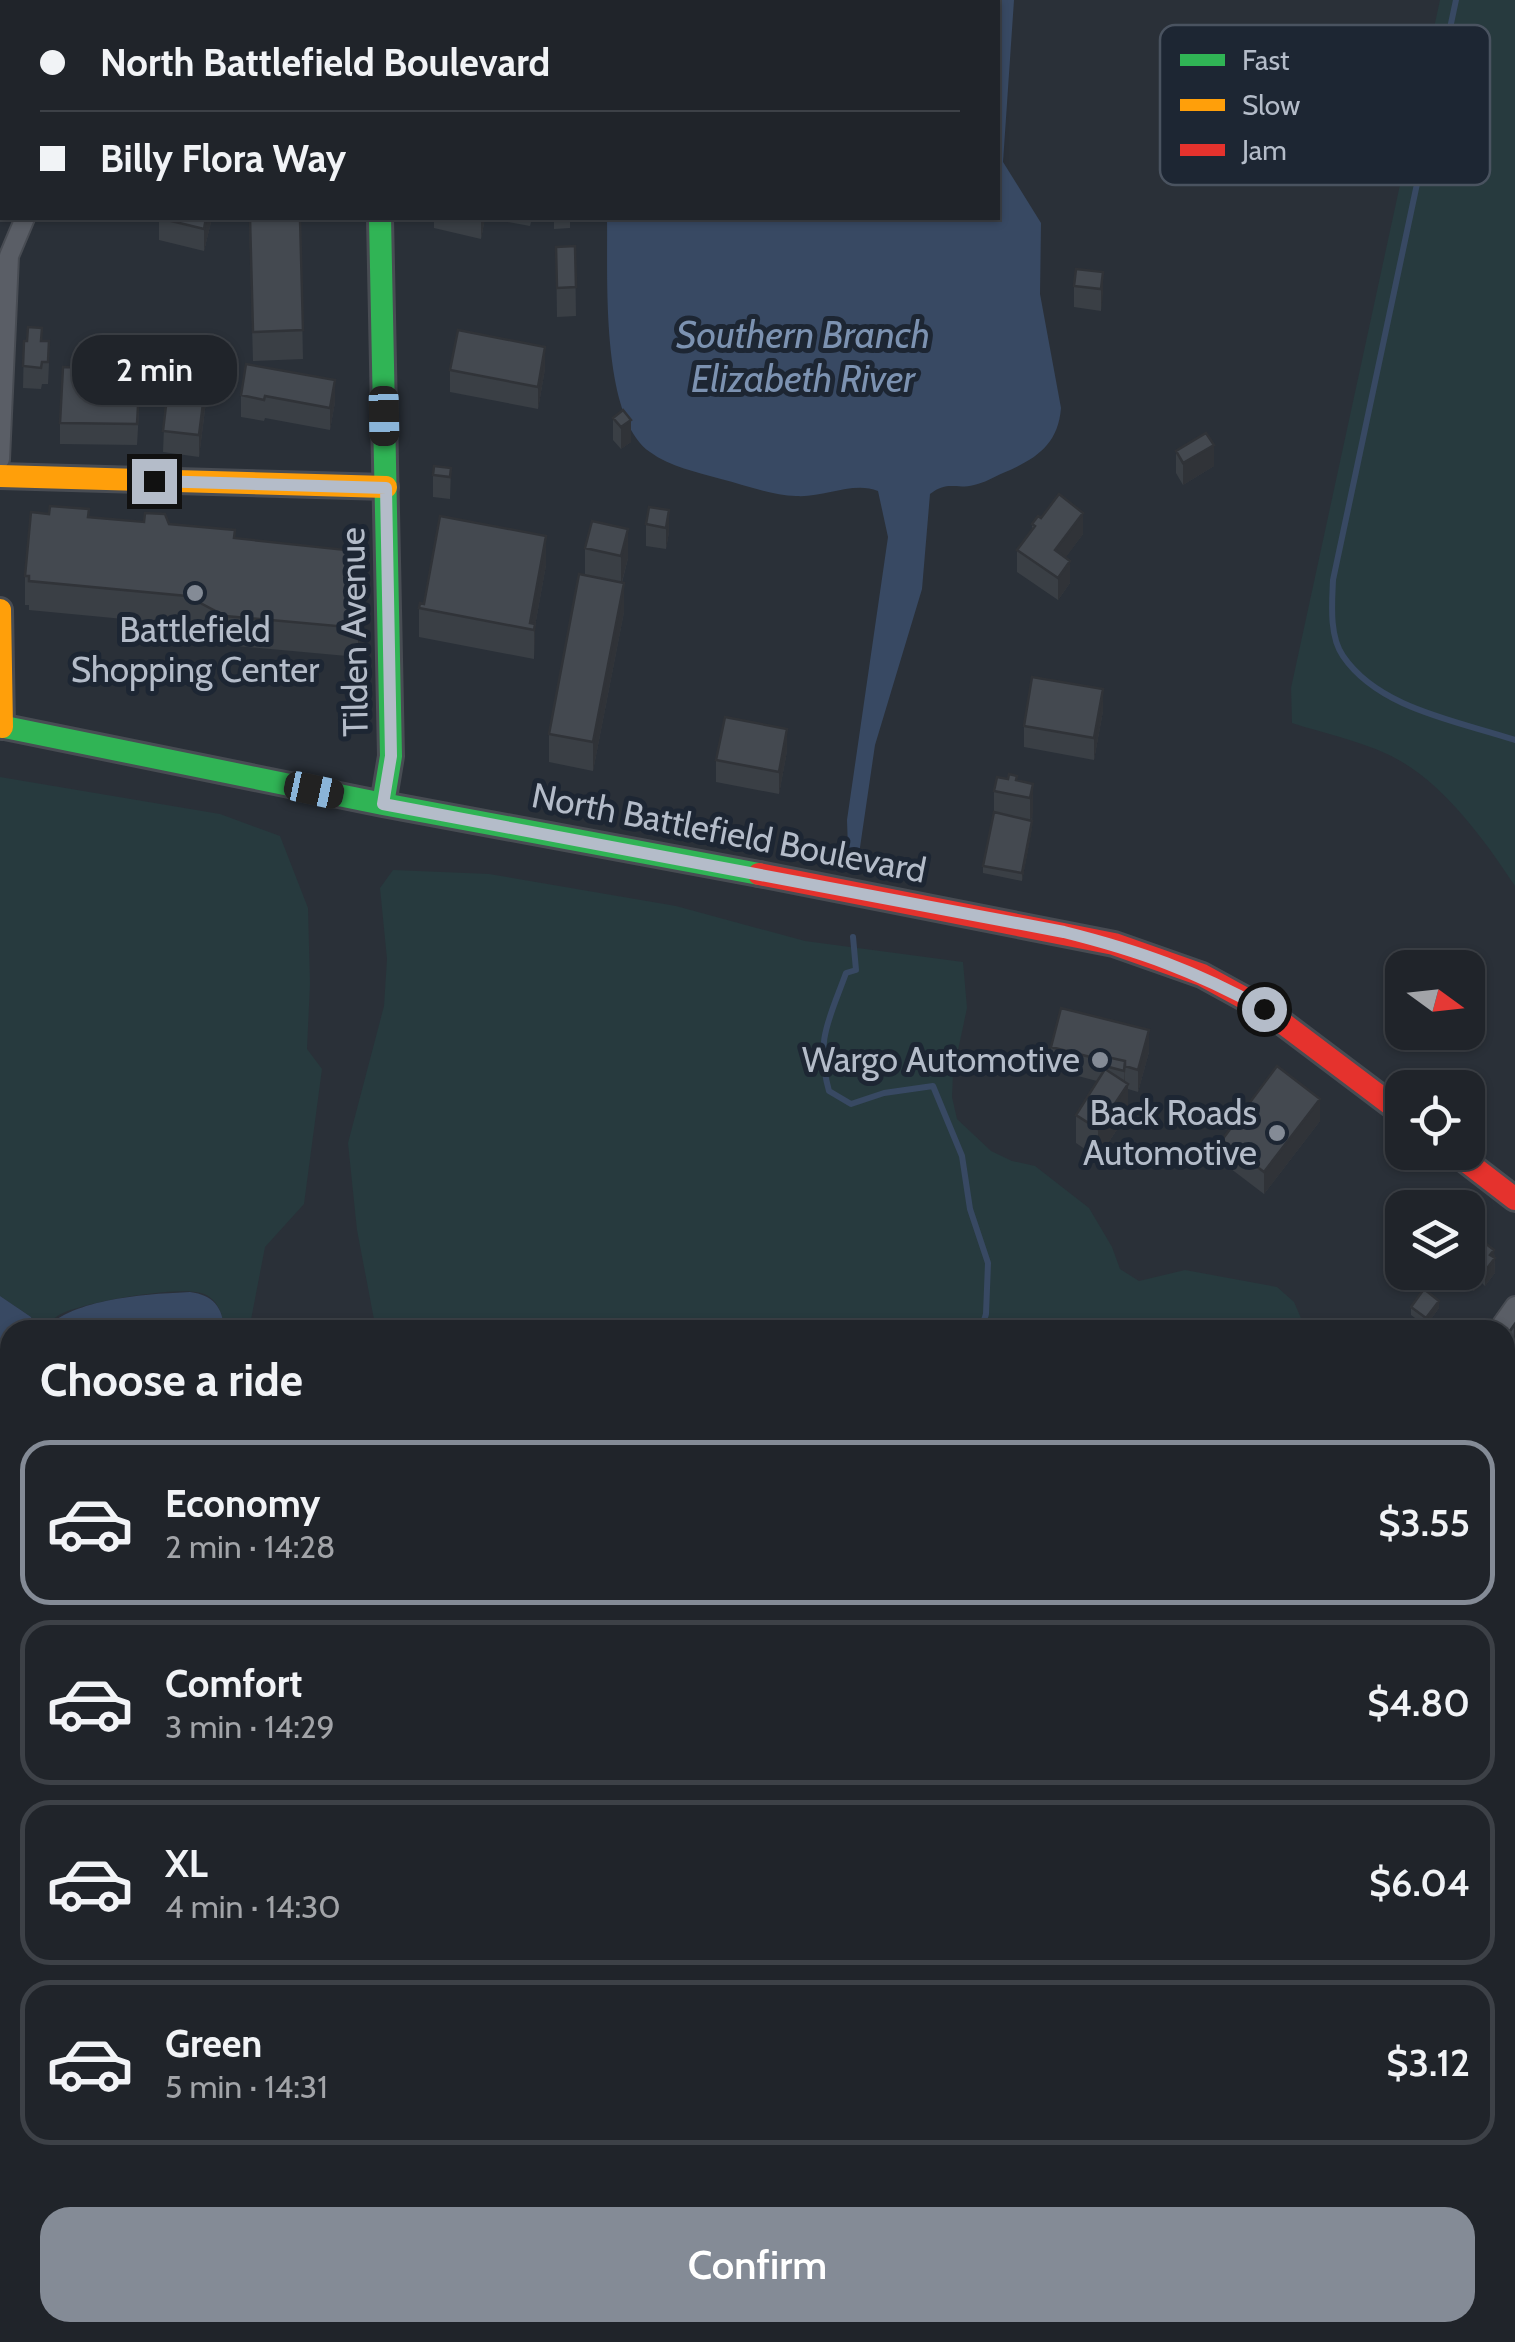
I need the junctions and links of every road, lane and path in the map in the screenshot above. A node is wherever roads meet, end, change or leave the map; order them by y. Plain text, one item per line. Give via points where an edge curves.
1 (24, 220) edge
2 (380, 220) edge
3 (4, 257) edge
4 (0, 459) edge
5 (0, 476) edge
6 (386, 488) junction
7 (0, 610) edge
8 (1, 727) edge
9 (383, 804) junction
10 (1385, 1100) edge
11 (1477, 1170) edge
12 (1515, 1200) edge

1 - 3 street
2 - 6 main road, Tilden Avenue
3 - 4 street
5 - 6 main road
6 - 9 main road, Tilden Avenue via 391,756
7 - 8 main road
8 - 9 main road, North Battlefield Boulevard
9 - 10 main road, North Battlefield Boulevard via 1114,944 1202,975 1264,1009
11 - 12 main road

